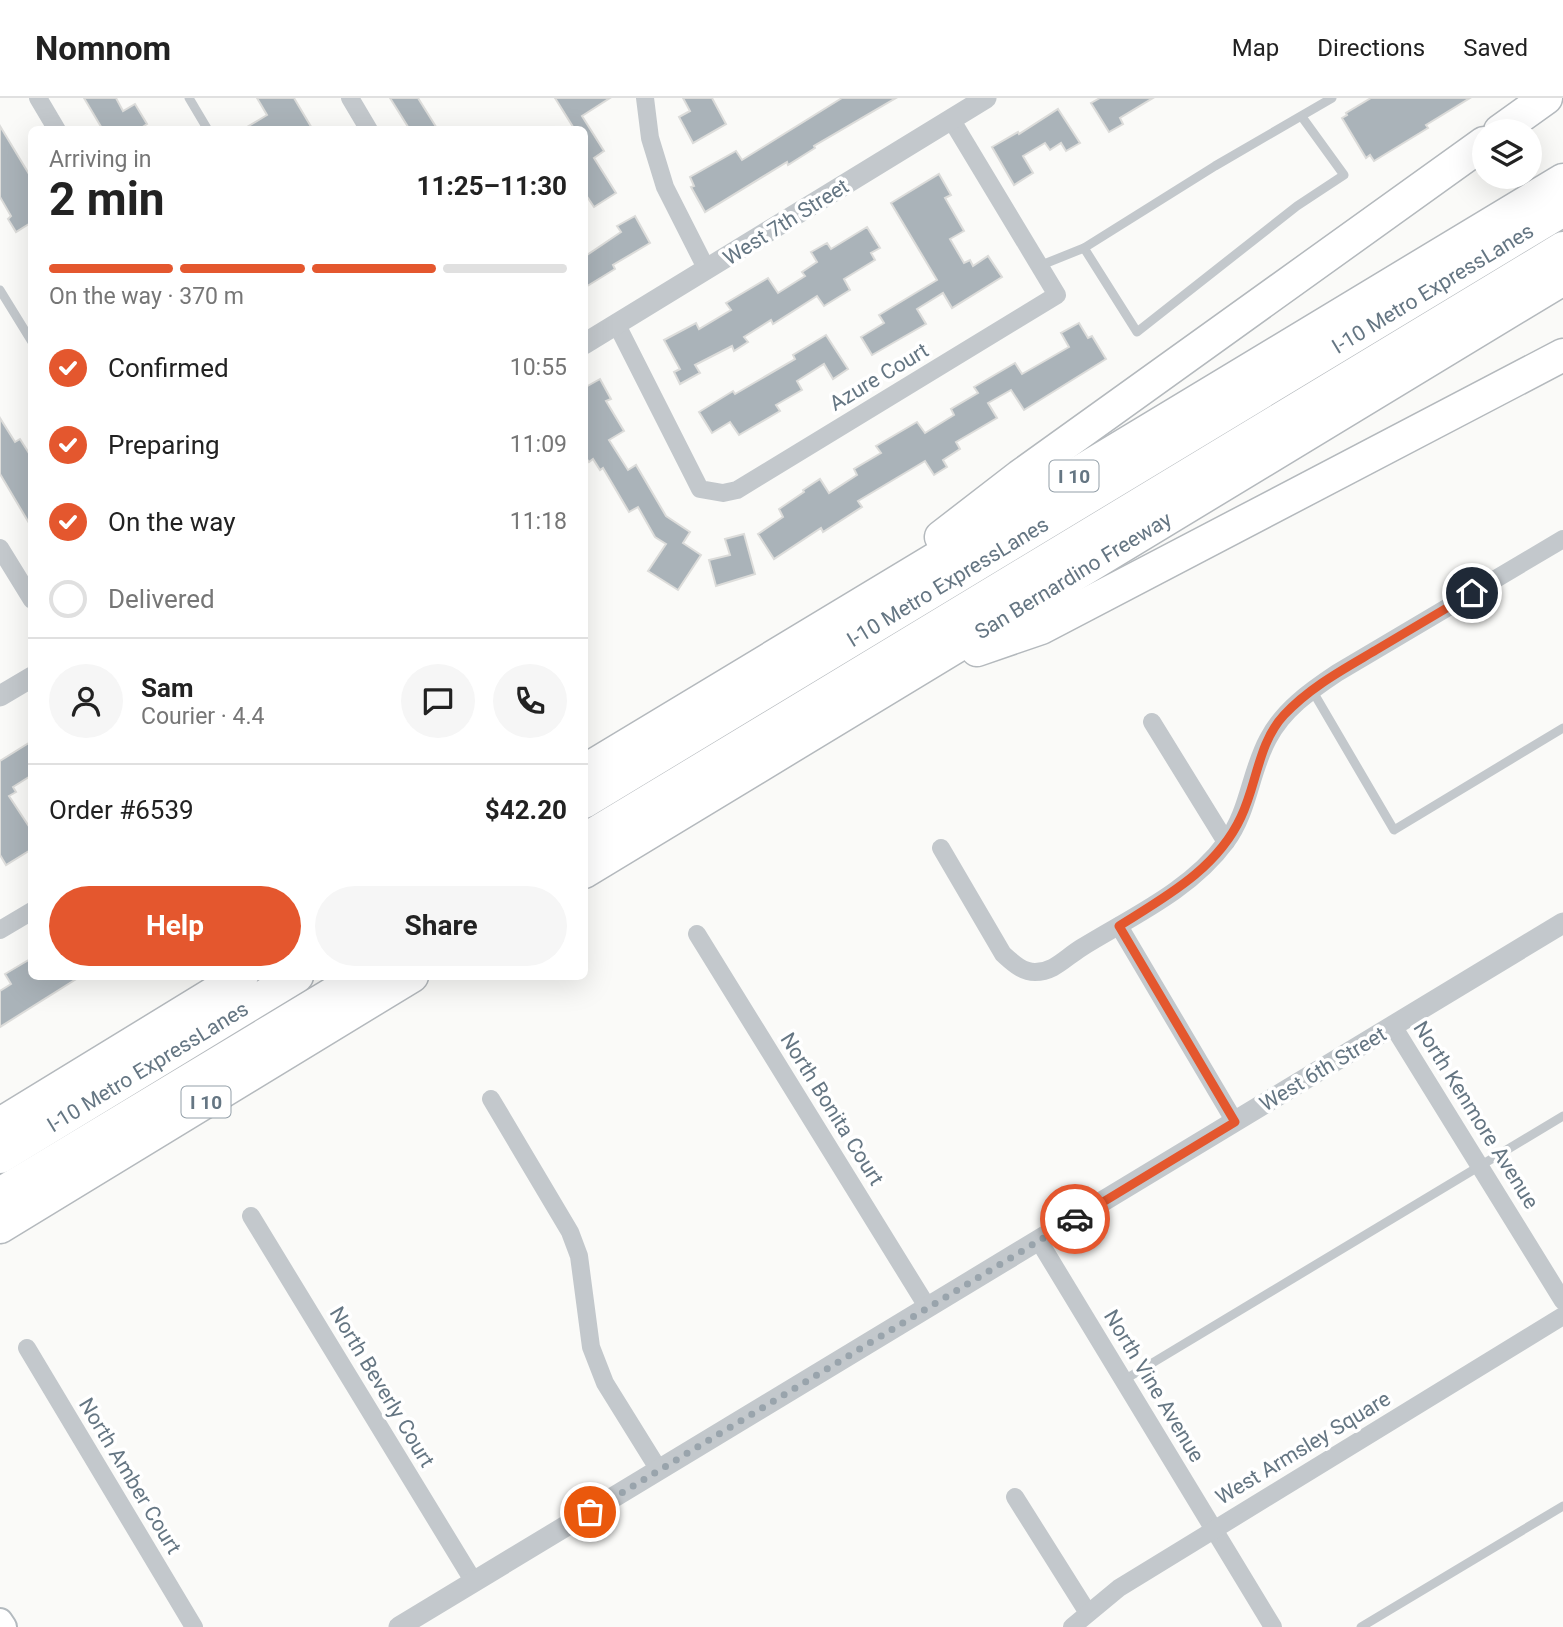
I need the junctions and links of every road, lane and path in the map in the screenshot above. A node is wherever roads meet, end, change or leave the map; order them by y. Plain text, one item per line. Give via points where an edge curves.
1 (38, 98) edge
2 (189, 98) edge
3 (350, 98) edge
4 (645, 98) edge
5 (986, 98) edge
6 (1332, 98) edge
7 (1546, 98) edge
8 (1302, 117) junction
9 (951, 119) junction
10 (1517, 119) edge
11 (55, 126) edge
12 (206, 126) edge
13 (367, 126) edge
14 (1472, 152) edge
15 (1563, 180) edge
16 (1563, 209) edge
17 (1084, 248) junction
18 (1563, 248) edge
19 (1039, 266) junction
20 (707, 270) junction
21 (1563, 279) edge
22 (0, 290) edge
23 (617, 325) junction
24 (28, 336) edge
25 (588, 342) edge
26 (1563, 355) edge
27 (1563, 539) edge
28 (0, 548) edge
29 (28, 594) edge
30 (817, 632) junction
31 (920, 669) junction
32 (28, 679) edge
33 (1312, 690) junction
34 (0, 696) edge
35 (1152, 722) dead end
36 (1563, 728) edge
37 (588, 769) edge
38 (588, 800) edge
39 (588, 837) edge
40 (1226, 842) junction
41 (942, 848) dead end
42 (588, 870) edge
43 (28, 913) edge
44 (1563, 923) edge
45 (1119, 926) junction
46 (0, 930) edge
47 (697, 934) dead end
48 (235, 980) edge
49 (290, 980) edge
50 (355, 980) edge
51 (405, 980) edge
52 (1394, 1026) junction
53 (491, 1099) dead end
54 (1563, 1116) edge
55 (1235, 1122) junction
56 (0, 1124) edge
57 (0, 1157) edge
58 (1481, 1167) junction
59 (0, 1194) edge
60 (251, 1216) dead end
61 (0, 1227) edge
62 (1040, 1241) junction
63 (1563, 1301) edge
64 (928, 1308) junction
65 (1563, 1316) edge
66 (27, 1348) dead end
67 (1124, 1380) junction
68 (659, 1470) junction
69 (1015, 1497) dead end
70 (1563, 1506) edge
71 (1214, 1529) junction
72 (474, 1582) junction
73 (1088, 1613) junction
74 (0, 1621) edge
75 (4, 1627) edge
76 (194, 1627) edge
77 (399, 1627) edge
78 (1072, 1627) edge
79 (1273, 1627) edge
80 (1361, 1627) edge

1 - 11 street
2 - 12 lane
3 - 13 street
4 - 20 street via 650,138 665,187
5 - 9 street, West 7th Street
6 - 8 lane
7 - 10 highway
8 - 17 lane
8 - 17 lane via 1344,175 1297,206 1137,332
9 - 19 street
9 - 20 street, West 7th Street
14 - 30 highway via 1020,476
15 - 30 highway, I 10
16 - 38 highway, I-10 Metro ExpressLanes
17 - 19 lane
18 - 39 highway, I-10 Metro ExpressLanes
19 - 23 street, Azure Court via 1057,295 737,490 723,493 700,489
20 - 23 street, West 7th Street
21 - 31 highway, San Bernardino Freeway
22 - 24 lane
23 - 25 street, West 7th Street
26 - 31 highway via 1041,628
27 - 33 street
28 - 29 street
30 - 37 highway, I 10
31 - 42 highway, San Bernardino Freeway
32 - 34 street
33 - 36 lane via 1394,830
33 - 40 street via 1283,716 1267,740 1241,817
35 - 40 street
40 - 45 street via 1172,893
41 - 45 street via 1003,954 1018,967 1033,972 1053,969
43 - 46 street
44 - 52 street, West 6th Street
45 - 55 street
47 - 64 street, North Bonita Court
48 - 56 highway
49 - 57 highway, I-10 Metro ExpressLanes
50 - 59 highway, I-10 Metro ExpressLanes
51 - 61 highway, I 10
52 - 55 street, West 6th Street
52 - 58 street, North Kenmore Avenue
53 - 68 street via 570,1232 579,1256 591,1347 605,1383
54 - 58 lane
55 - 62 street, West 6th Street
58 - 63 street, North Kenmore Avenue
58 - 67 lane
60 - 72 street, North Beverly Court
62 - 64 street, West 6th Street
62 - 67 street, North Vine Avenue
64 - 68 street, West 6th Street
65 - 71 street, West Armsley Square
66 - 76 street, North Amber Court
67 - 71 street, North Vine Avenue
68 - 72 street, West 6th Street
69 - 73 street
70 - 80 lane
71 - 73 street, West Armsley Square via 1119,1588
71 - 79 street, North Vine Avenue
72 - 77 street, West 6th Street
73 - 78 street, West Armsley Square
74 - 75 main road

